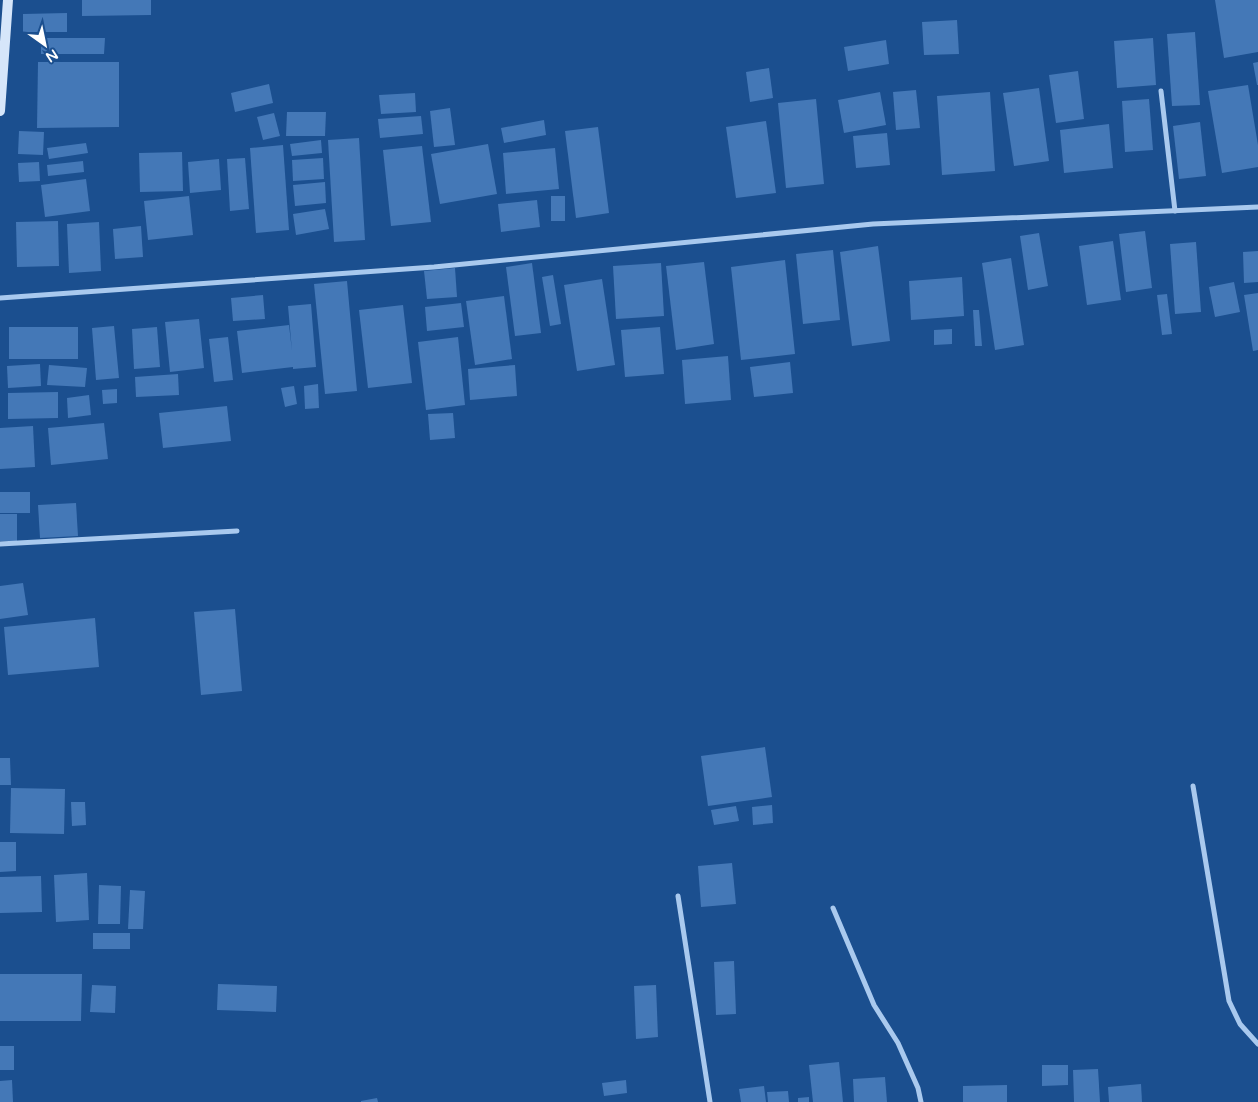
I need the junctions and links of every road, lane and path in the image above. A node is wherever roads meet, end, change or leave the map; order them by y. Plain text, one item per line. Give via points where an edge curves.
1 (8, 0) edge
2 (1162, 92) dead end
3 (0, 111) edge
4 (1258, 207) edge
5 (1175, 210) junction
6 (0, 298) edge
7 (236, 531) dead end
8 (0, 544) edge
9 (1193, 786) dead end
10 (678, 896) dead end
11 (833, 908) dead end
12 (1258, 1044) edge
13 (710, 1102) edge
14 (921, 1102) edge

1 - 3 main road
2 - 5 street
4 - 5 street
5 - 6 street via 873,224 434,267
7 - 8 street
9 - 12 street via 1229,1001 1240,1024
10 - 13 street
11 - 14 street via 874,1006 898,1043

